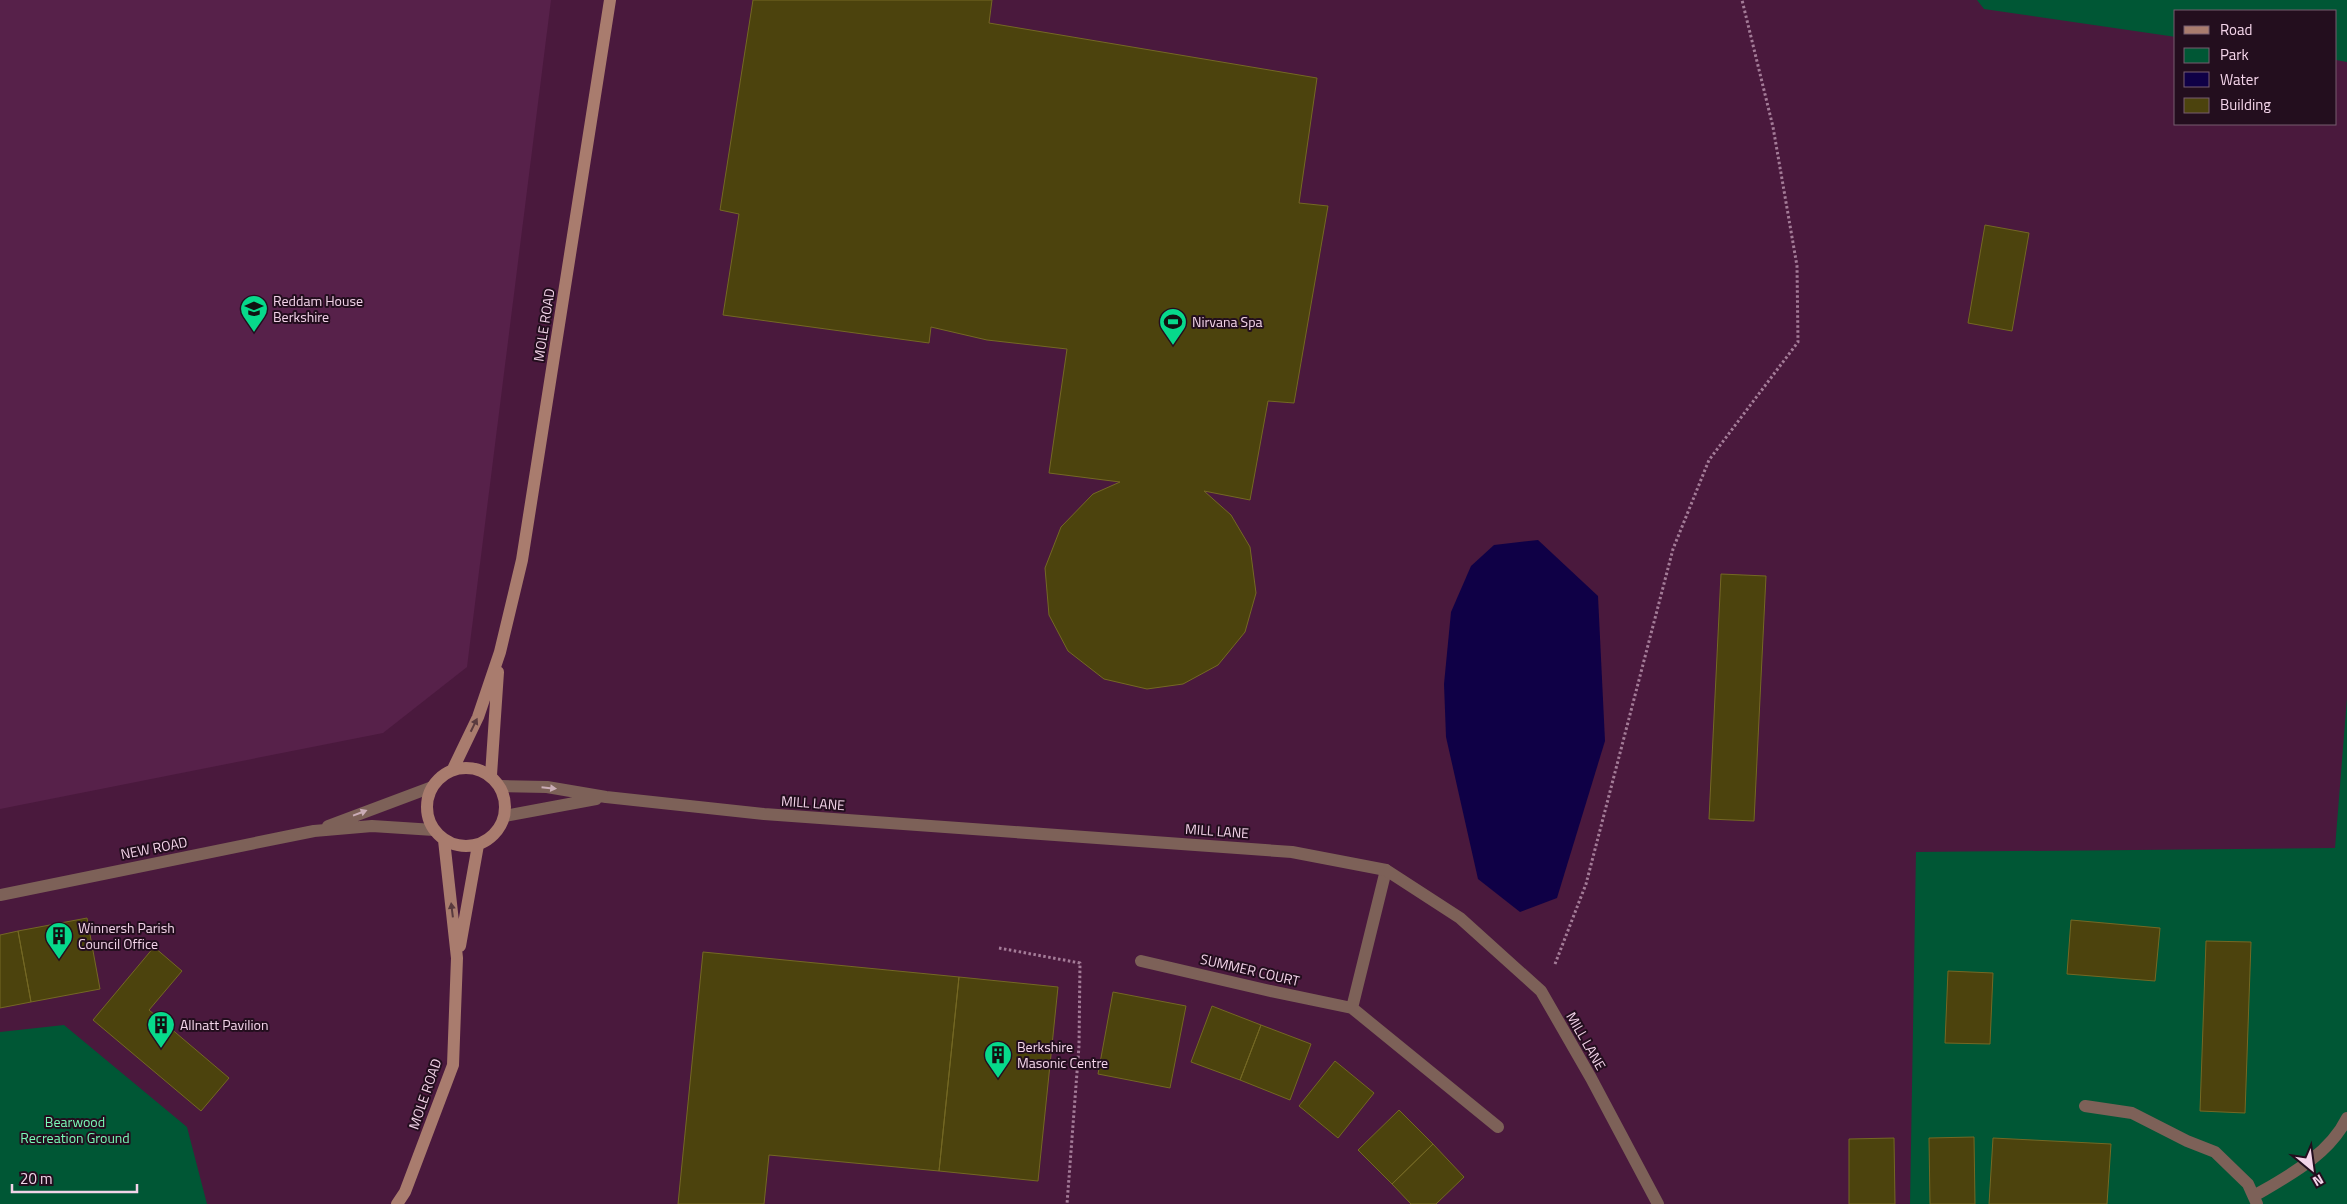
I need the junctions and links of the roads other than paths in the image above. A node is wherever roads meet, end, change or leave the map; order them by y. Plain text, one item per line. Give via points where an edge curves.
1 (610, 0) edge
2 (500, 652) junction
3 (453, 769) junction
4 (491, 775) junction
5 (500, 786) junction
6 (432, 787) junction
7 (606, 797) junction
8 (505, 816) junction
9 (434, 830) junction
10 (314, 831) junction
11 (444, 840) junction
12 (478, 845) junction
13 (1386, 870) junction
14 (0, 895) edge
15 (457, 958) junction
16 (1141, 961) dead end
17 (1352, 1008) junction
18 (2085, 1106) dead end
19 (2347, 1118) edge
20 (1498, 1127) dead end
21 (2256, 1200) edge
22 (397, 1204) edge
23 (1658, 1204) edge

1 - 2 main road, MOLE ROAD via 522,560
3 -> 2 main road, MOLE ROAD via 478,717
2 - 4 main road, MOLE ROAD
3 - 4 main road via 479,769
3 - 6 main road
4 - 5 main road
5 -> 7 street, MILL LANE via 547,787
5 - 8 main road via 506,802
6 - 9 main road via 427,800 428,817
10 -> 6 street, NEW ROAD
7 - 8 street, MILL LANE
7 - 13 street, MILL LANE via 764,814 1292,852
8 - 12 main road via 491,839
9 - 10 street, NEW ROAD via 372,826
9 - 11 main road
10 - 14 street, NEW ROAD
11 - 12 main road via 456,845
15 -> 11 main road, MOLE ROAD
12 - 15 main road, MOLE ROAD
13 - 17 street
13 - 23 street, MILL LANE via 1460,918 1541,991
15 - 22 main road, MOLE ROAD via 453,1065 405,1192
16 - 17 street, SUMMER COURT
17 - 20 street, SUMMER COURT
18 - 21 street via 2132,1112 2215,1152 2248,1184
19 - 21 street via 2340,1133 2320,1153

